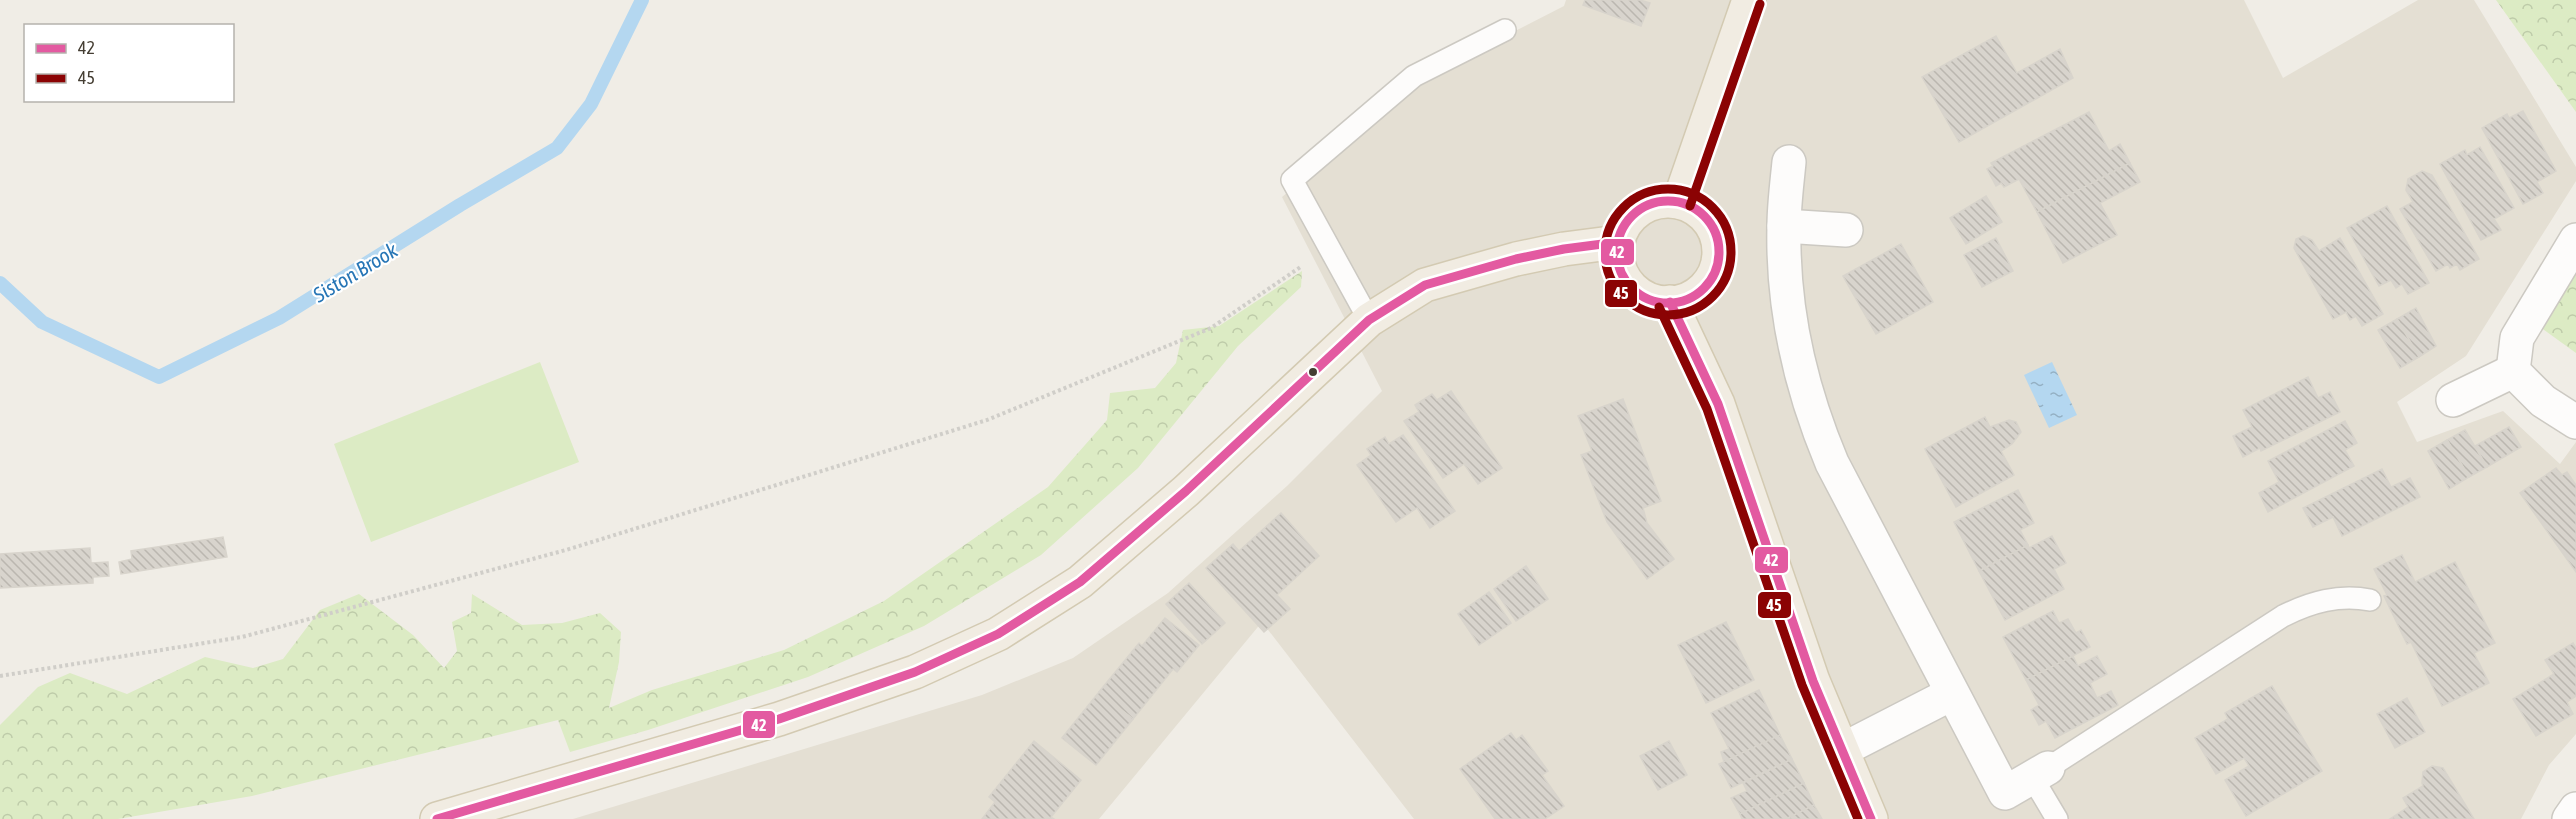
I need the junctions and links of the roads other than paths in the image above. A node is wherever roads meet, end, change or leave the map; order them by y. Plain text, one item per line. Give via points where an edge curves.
1 (1749, 0) edge
2 (1505, 30) dead end
3 (1789, 162) dead end
4 (1679, 202) junction
5 (1784, 226) junction
6 (1846, 230) dead end
7 (2576, 240) edge
8 (1618, 242) junction
9 (1670, 302) junction
10 (1369, 320) junction
11 (2513, 371) junction
12 (2453, 400) dead end
13 (2576, 423) edge
14 (2370, 600) dead end
15 (1951, 694) junction
16 (1842, 750) junction
17 (2040, 773) junction
18 (2576, 809) edge
19 (437, 819) edge
20 (1871, 819) edge
21 (2057, 819) edge
22 (2569, 819) edge

1 - 4 main road
2 - 10 lane via 1414,76 1292,180
3 - 5 street
4 - 8 main road via 1662,201 1639,209 1623,228
4 - 9 main road via 1704,216 1715,233 1719,250 1717,267 1709,283 1682,301
5 - 6 street
5 - 15 street via 1785,281 1794,351 1813,417 1832,462
7 - 11 street via 2517,338
8 - 9 main road via 1617,260 1631,288 1660,303
8 - 10 main road via 1516,259 1425,285
9 - 16 main road via 1718,404 1813,681
10 - 19 main road via 1186,491 1080,582 998,634 915,672 779,719
11 - 12 street
11 - 13 street via 2543,401
14 - 17 lane via 2338,597 2283,616
15 - 16 street
15 - 17 street via 2005,793
16 - 20 main road
17 - 21 lane
18 - 22 street

